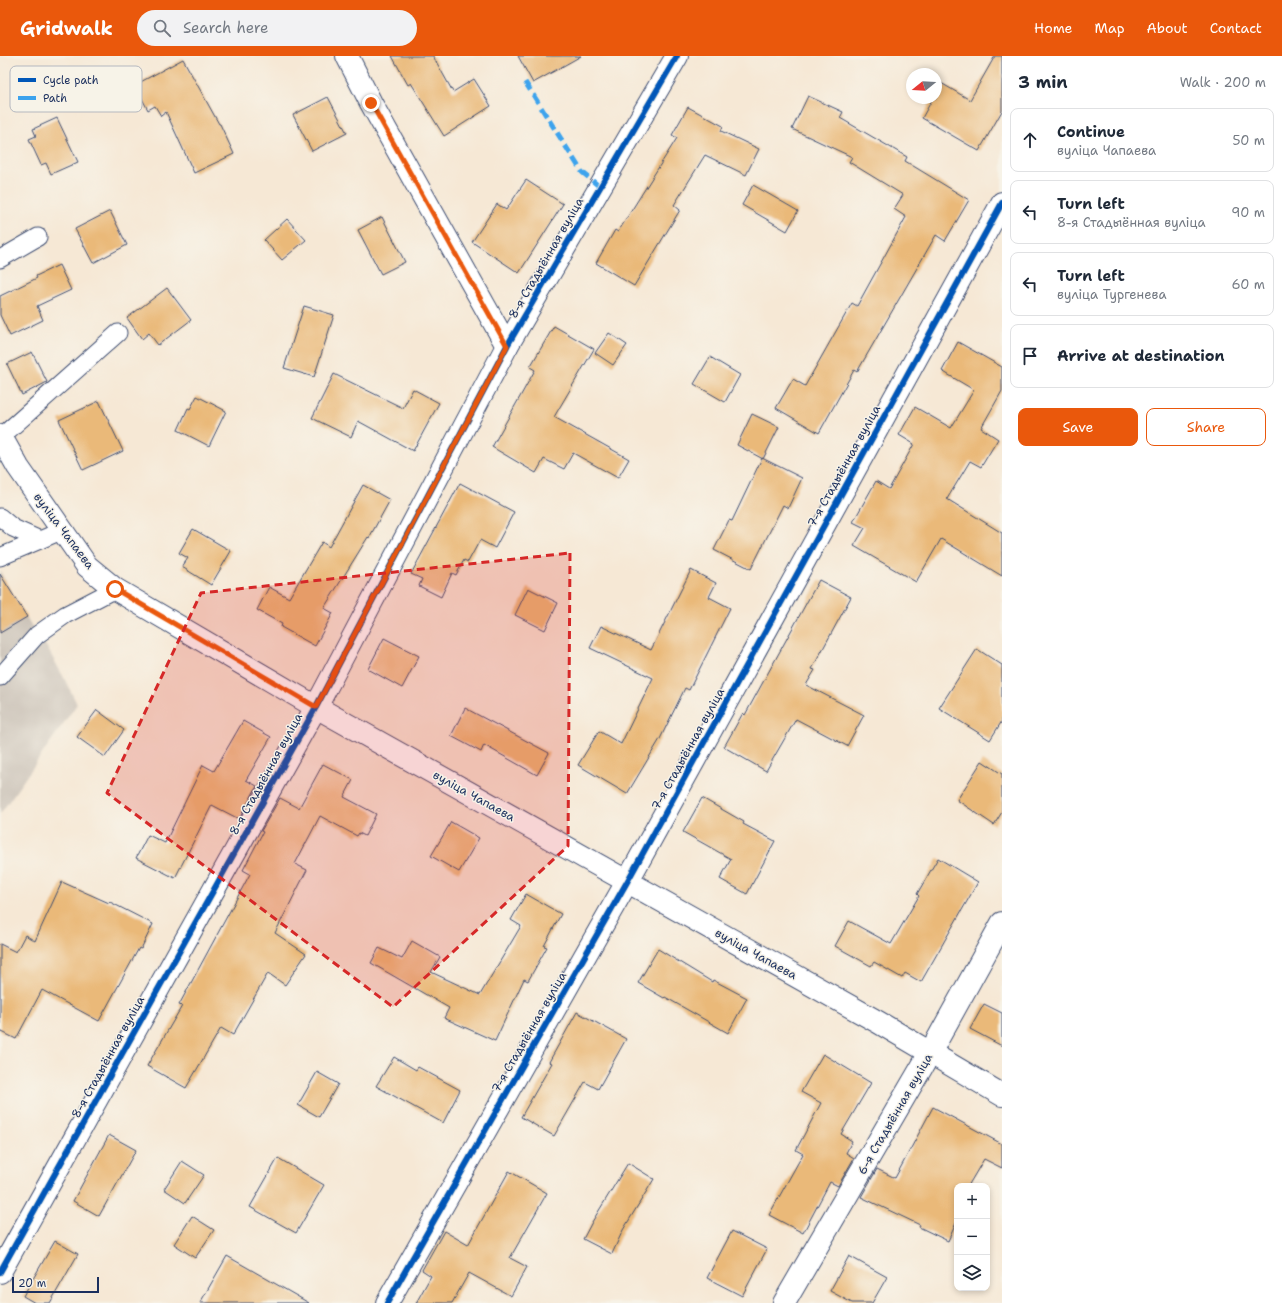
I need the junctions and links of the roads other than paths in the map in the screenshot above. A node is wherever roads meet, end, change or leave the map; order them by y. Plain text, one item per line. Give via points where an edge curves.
1 (347, 56) edge
2 (677, 56) edge
3 (1002, 203) edge
4 (38, 237) dead end
5 (0, 259) edge
6 (118, 333) dead end
7 (507, 346) junction
8 (0, 436) edge
9 (0, 517) edge
10 (61, 531) junction
11 (40, 540) junction
12 (0, 557) edge
13 (115, 589) junction
14 (0, 677) edge
15 (316, 707) junction
16 (627, 882) junction
17 (1002, 923) edge
18 (930, 1053) junction
19 (1002, 1095) edge
20 (0, 1272) edge
21 (388, 1303) edge
22 (784, 1303) edge

1 - 7 street
2 - 7 street, 8-я Стадыённая вуліца
3 - 16 street, 7-я Стадыённая вуліца
4 - 5 lane
6 - 8 lane
7 - 15 street, 8-я Стадыённая вуліца
8 - 10 street, вуліца Чапаева
9 - 11 lane via 13,528
10 - 11 lane
10 - 13 street, вуліца Чапаева via 87,566
11 - 12 lane
13 - 14 lane via 65,615 37,635
13 - 15 street, вуліца Чапаева
15 - 16 street, вуліца Чапаева
15 - 20 street, 8-я Стадыённая вуліца
16 - 18 street, вуліца Чапаева
16 - 21 street, 7-я Стадыённая вуліца
17 - 18 street, 6-я Стадыённая вуліца
18 - 19 street, вуліца Чапаева
18 - 22 street, 6-я Стадыённая вуліца

